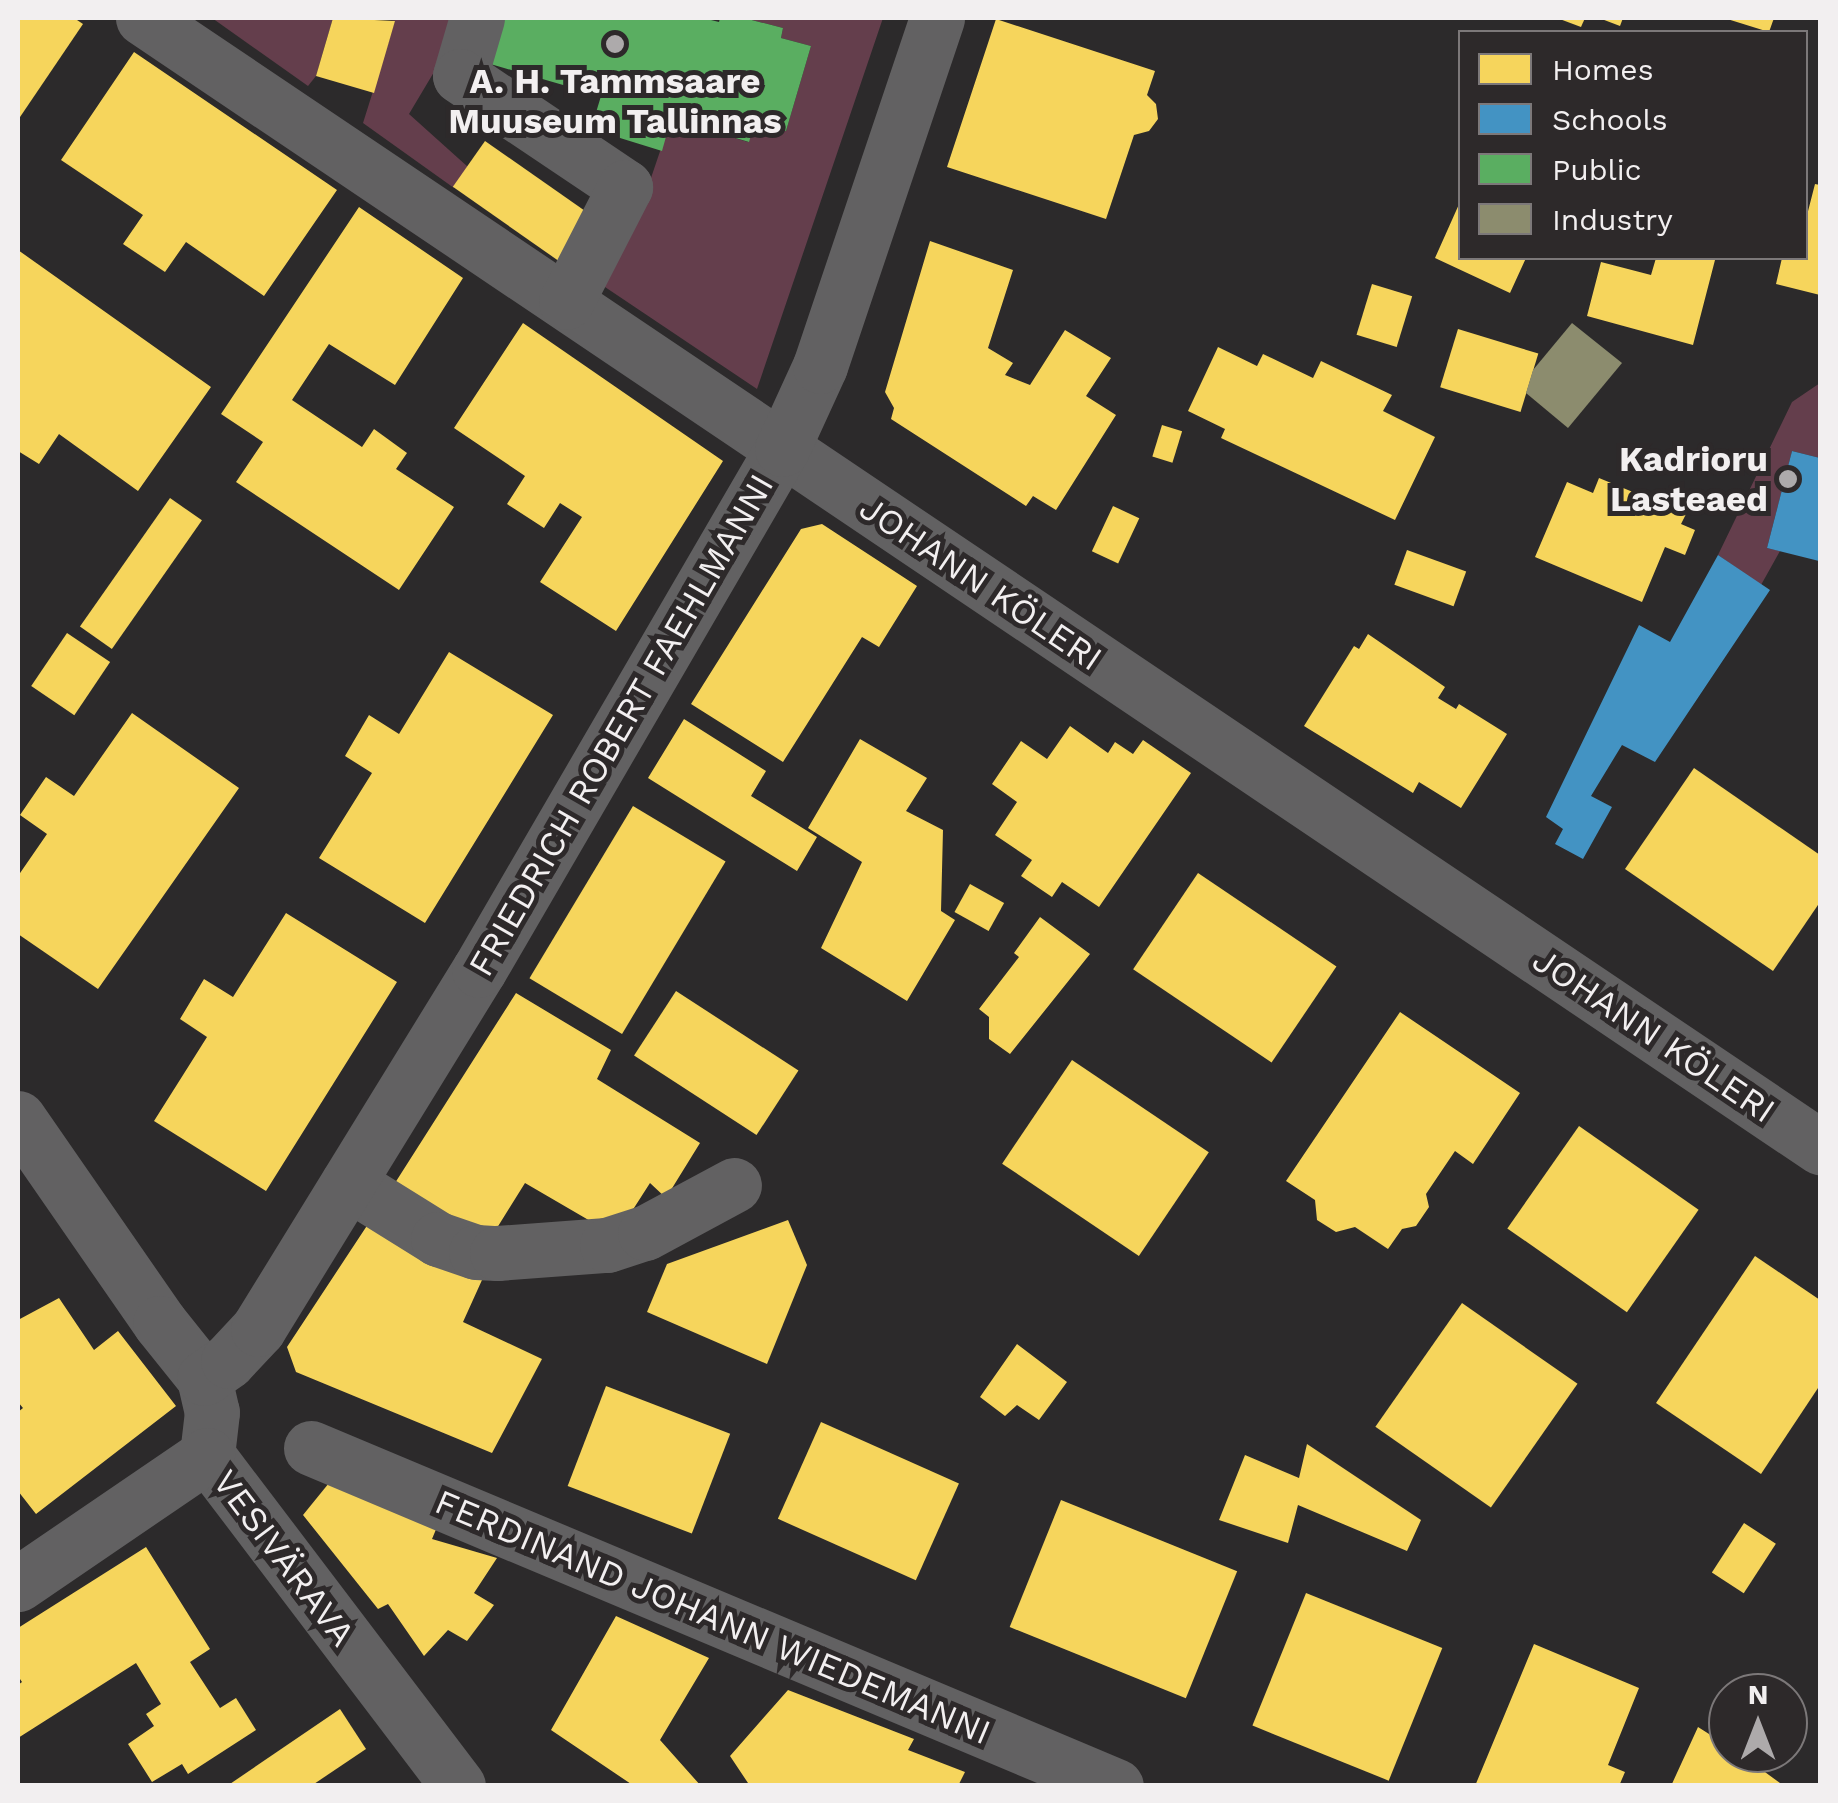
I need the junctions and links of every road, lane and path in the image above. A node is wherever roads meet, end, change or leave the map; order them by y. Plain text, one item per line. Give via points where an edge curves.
1 (143, 18) edge
2 (476, 18) edge
3 (937, 18) edge
4 (566, 302) junction
5 (782, 448) junction
6 (18, 1118) edge
7 (1820, 1147) edge
8 (348, 1183) junction
9 (734, 1185) dead end
10 (204, 1378) junction
11 (311, 1448) dead end
12 (207, 1454) junction
13 (18, 1584) edge
14 (458, 1786) edge
15 (1116, 1786) edge

1 - 4 street, JOHANN KÖLERI
2 - 4 street via 460,76 625,187
3 - 5 street, FRIEDRICH ROBERT FAEHLMANNI via 820,366
4 - 5 street, JOHANN KÖLERI
5 - 7 street, JOHANN KÖLERI
5 - 8 street, FRIEDRICH ROBERT FAEHLMANNI
6 - 10 street
8 - 9 street via 438,1239 496,1253 607,1245 645,1233
8 - 10 street, FRIEDRICH ROBERT FAEHLMANNI via 258,1329
10 - 12 street, VESIVÄRAVA via 212,1412
11 - 15 street, FERDINAND JOHANN WIEDEMANNI
12 - 13 street
12 - 14 street, VESIVÄRAVA

